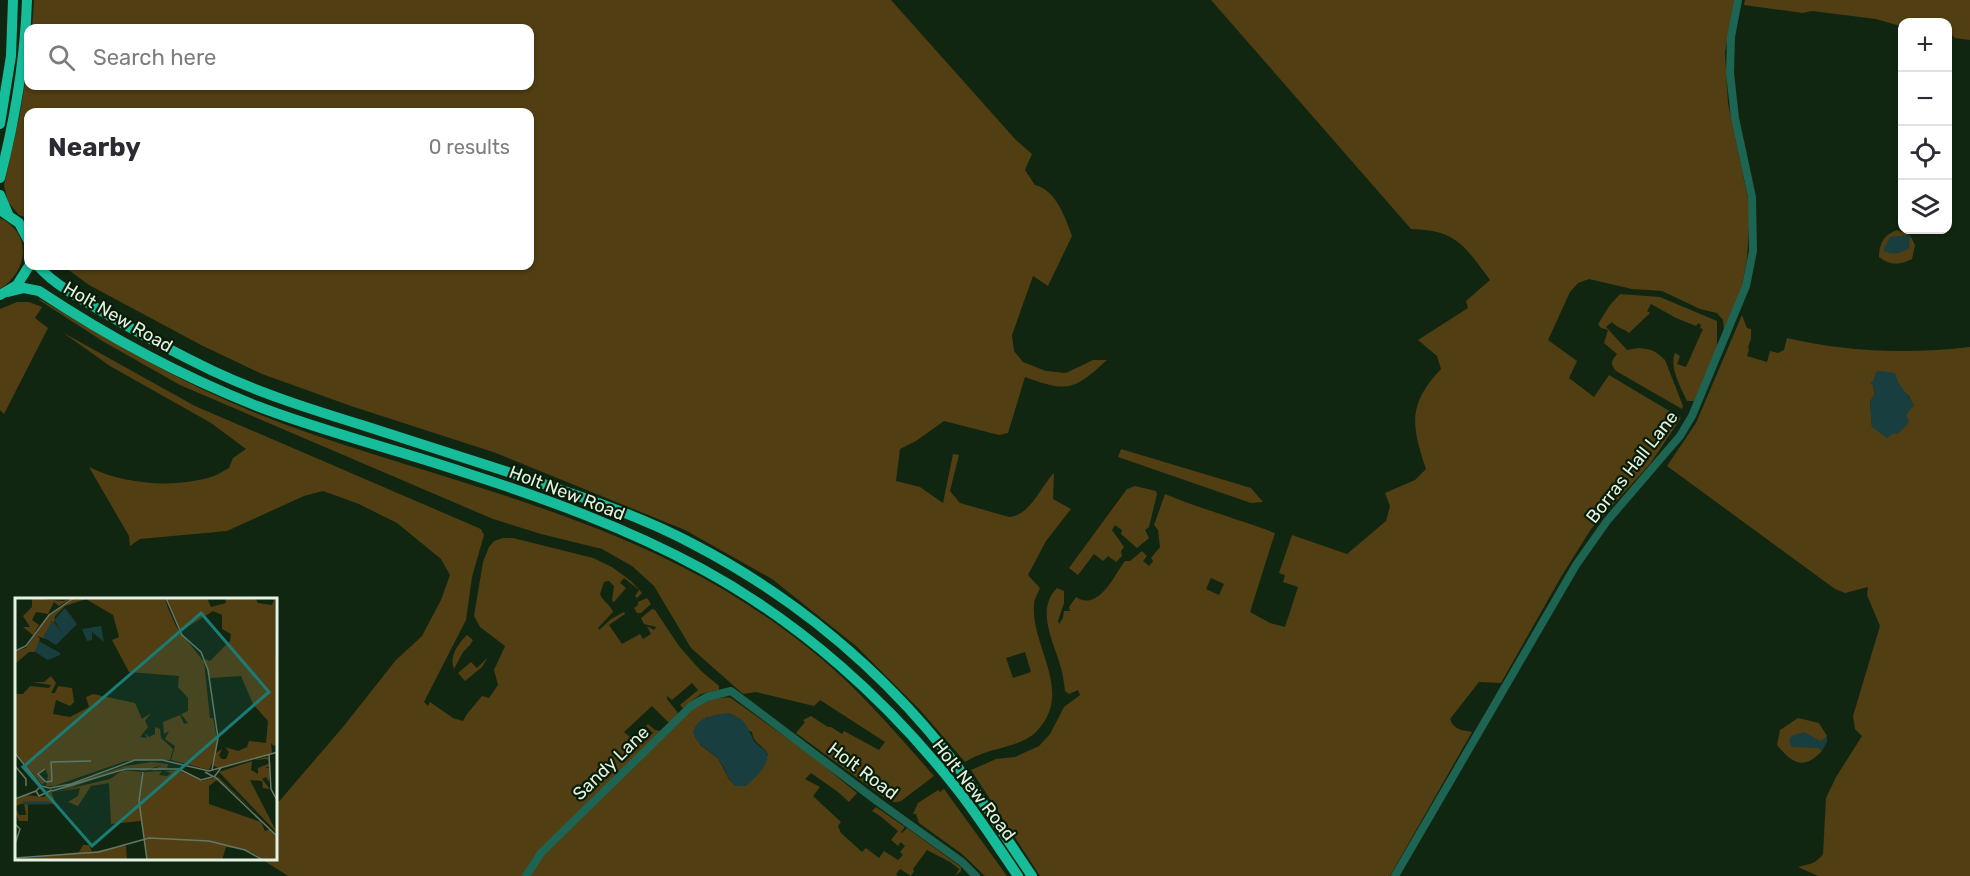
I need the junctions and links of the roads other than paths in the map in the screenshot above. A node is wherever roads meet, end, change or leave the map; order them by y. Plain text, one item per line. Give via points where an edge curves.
1 (13, 0) edge
2 (27, 0) edge
3 (1738, 0) edge
4 (26, 24) edge
5 (24, 53) edge
6 (0, 124) edge
7 (0, 178) edge
8 (0, 195) edge
9 (4, 212) edge
10 (24, 232) edge
11 (26, 270) edge
12 (42, 270) edge
13 (4, 294) edge
14 (731, 691) joint
15 (526, 876) edge
16 (976, 876) edge
17 (1018, 876) edge
18 (1032, 876) edge
19 (1395, 876) edge

1 - 6 highway via 11,56
2 - 4 highway
3 - 19 street, Borras Hall Lane via 1730,73 1735,118 1752,196 1753,251 1746,286 1692,416 1576,565
5 - 7 highway
8 - 9 highway
9 - 10 highway via 19,223
11 - 13 highway via 17,285
12 - 18 highway, Holt New Road via 139,333 213,371 300,406 604,506 691,543 742,571 826,631 868,667 917,718 951,758
13 - 17 highway, Holt New Road via 24,288 39,291 135,348 256,406 550,502 701,568 750,597 846,671 934,761
14 - 15 street, Sandy Lane via 706,697 691,706 541,853
14 - 16 street, Holt Road

